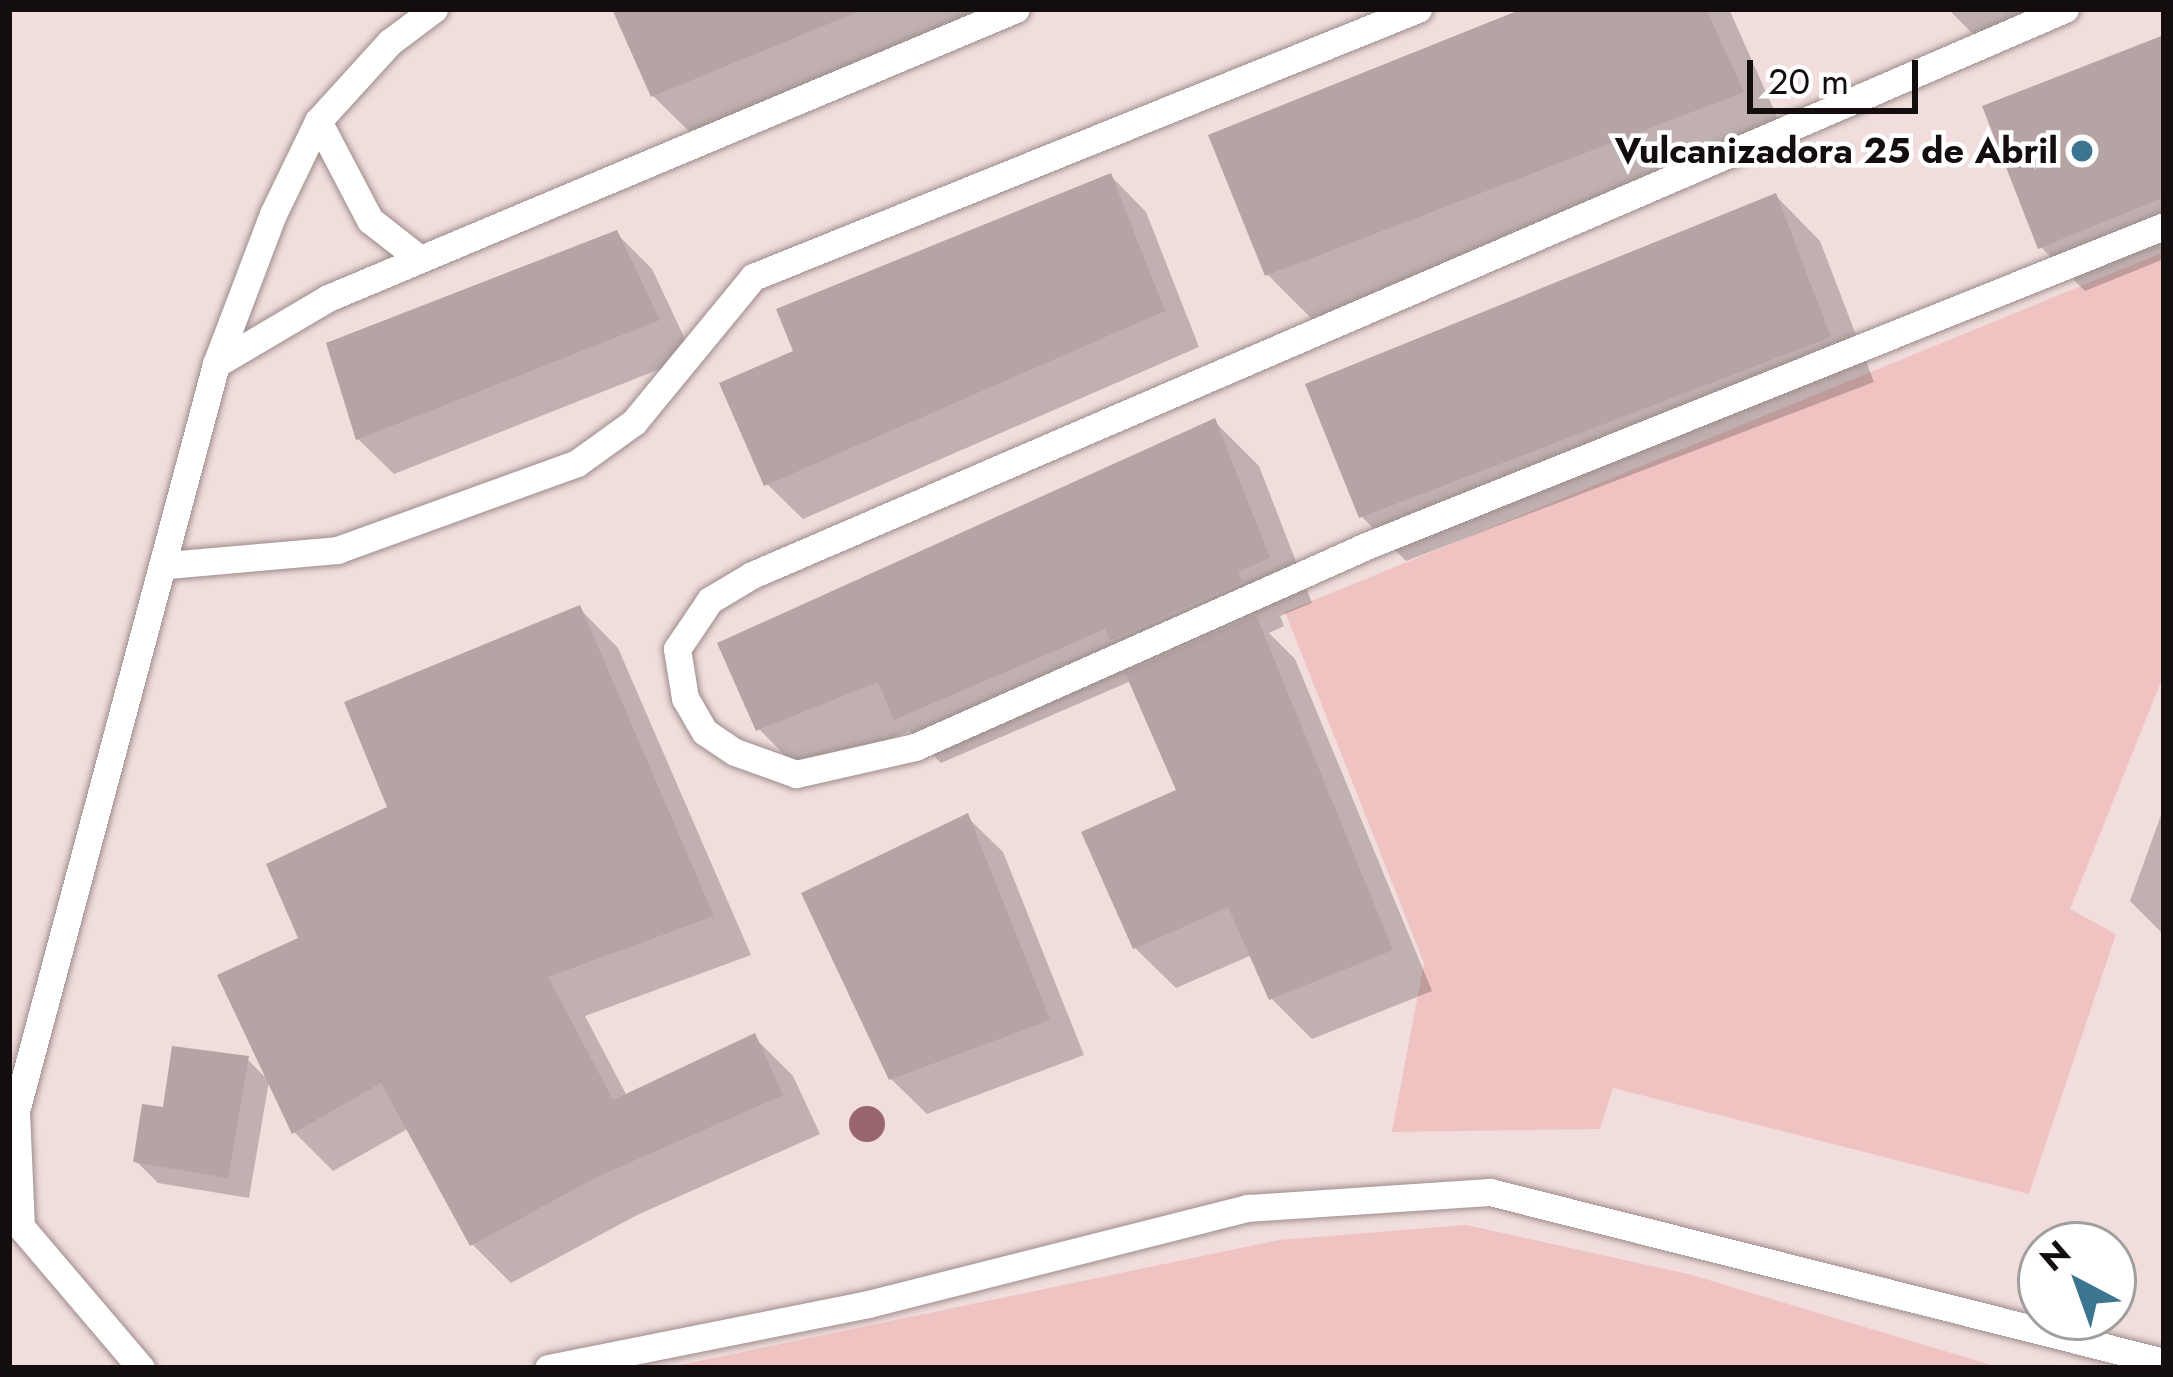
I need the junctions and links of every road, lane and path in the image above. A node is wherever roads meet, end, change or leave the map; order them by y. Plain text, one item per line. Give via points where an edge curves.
1 (434, 9) edge
2 (1016, 9) edge
3 (1418, 9) edge
4 (2066, 9) edge
5 (318, 121) junction
6 (2164, 226) edge
7 (420, 260) junction
8 (216, 364) junction
9 (167, 565) junction
10 (2164, 1362) edge
11 (141, 1368) edge
12 (548, 1368) edge

1 - 5 lane via 390,42
2 - 7 lane
3 - 9 lane via 753,278 634,422 577,463 337,550
4 - 6 lane via 752,575 710,600 676,649 685,698 720,742 796,774 915,747 1360,548
5 - 7 lane via 370,220
5 - 8 lane
7 - 8 lane via 328,298
8 - 9 lane
9 - 11 lane via 16,1112 21,1227
10 - 12 lane via 1490,1192 1248,1208 868,1304

